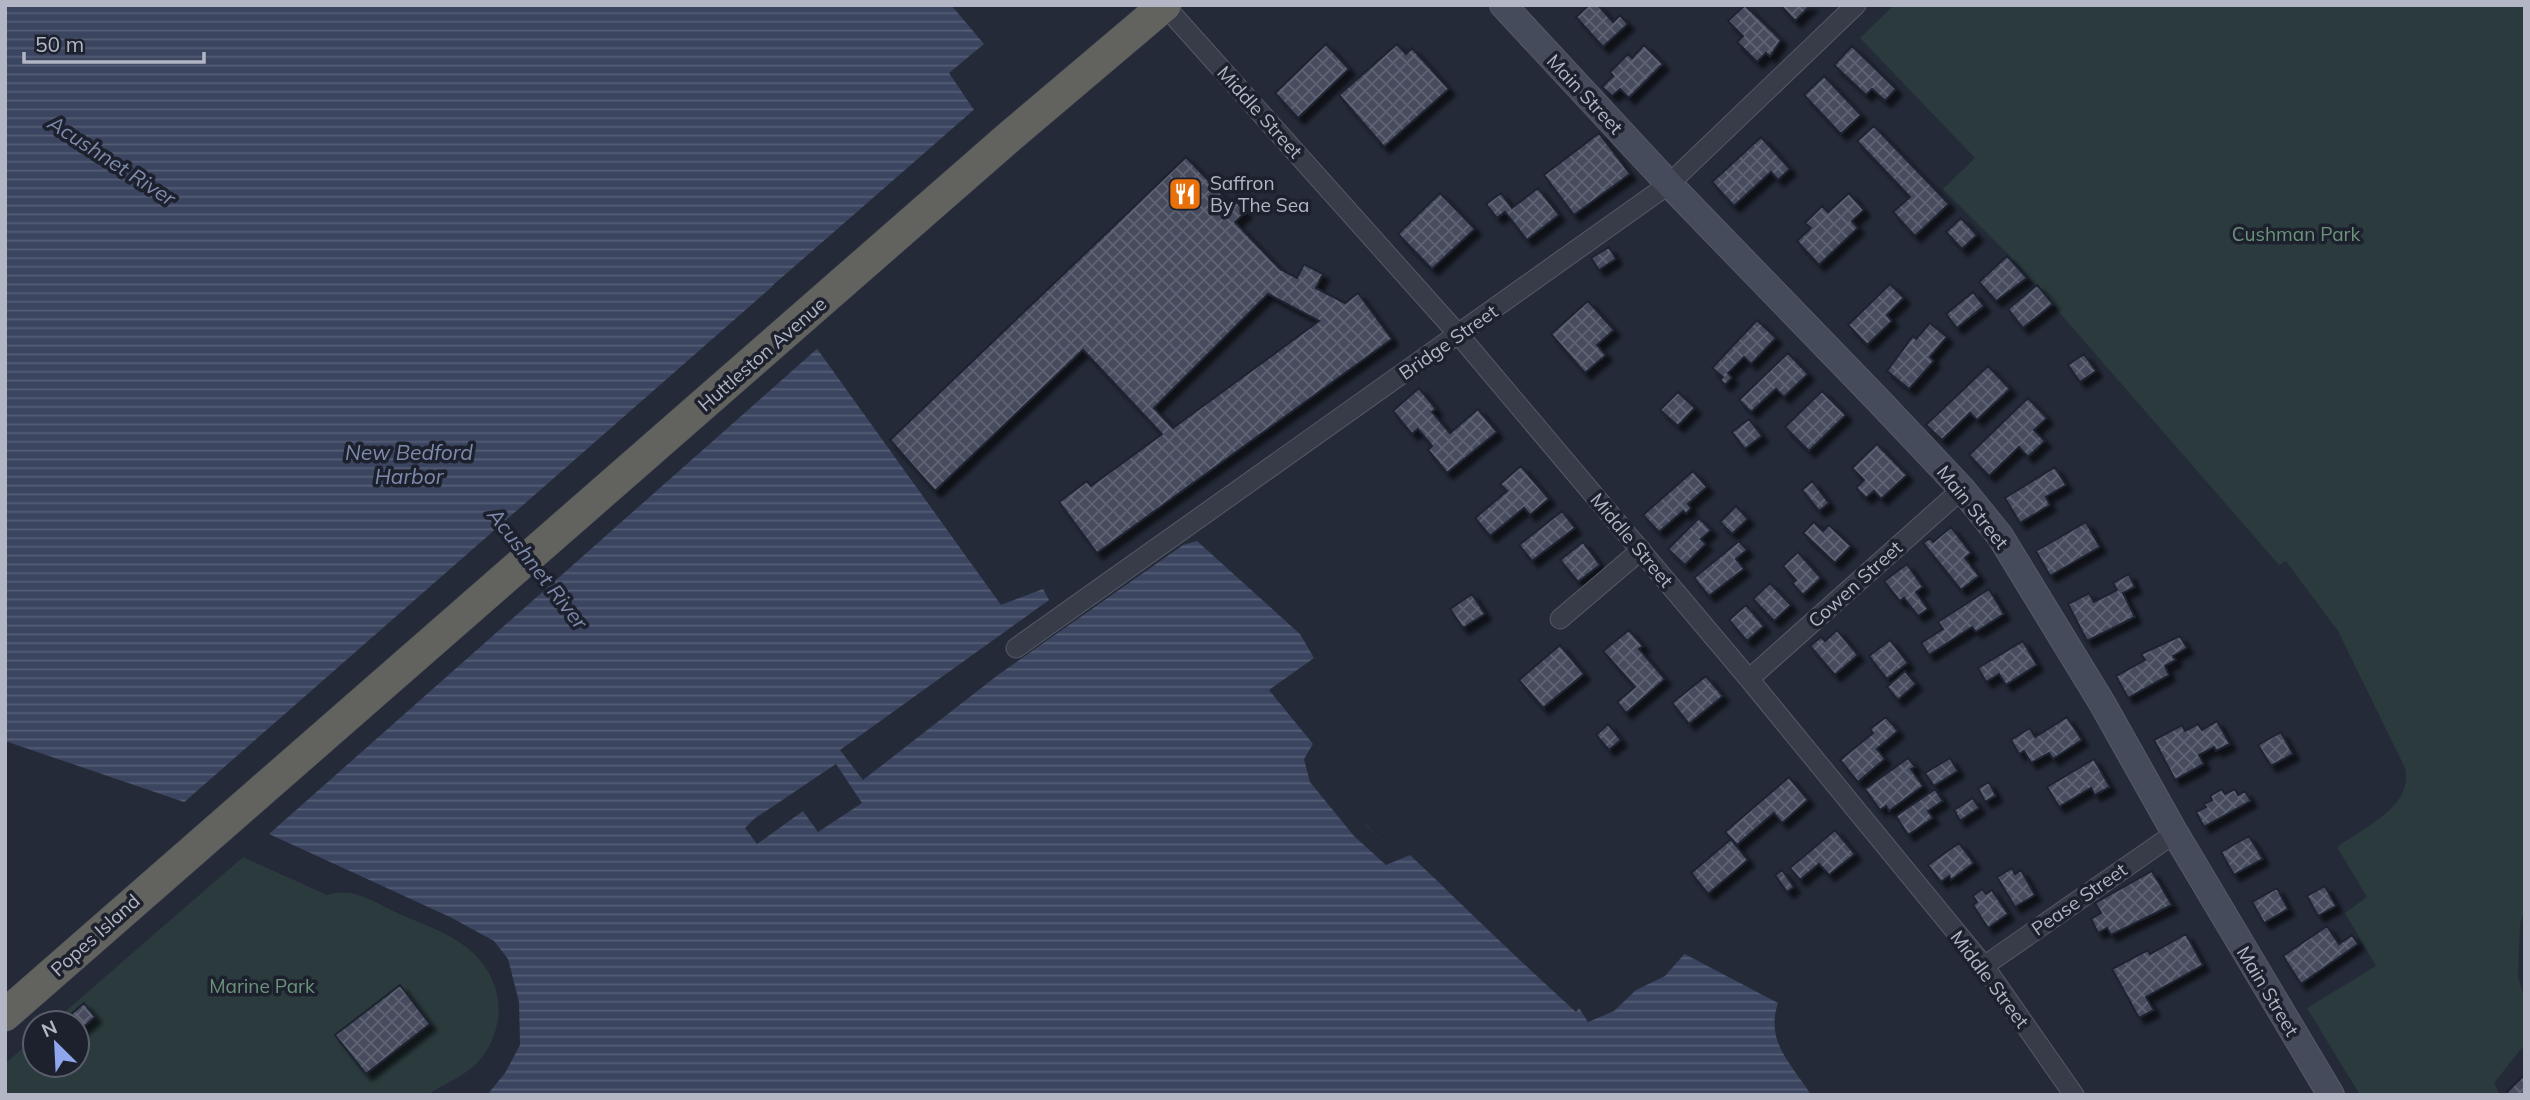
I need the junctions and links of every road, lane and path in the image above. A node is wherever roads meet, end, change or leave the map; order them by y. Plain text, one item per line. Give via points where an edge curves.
1 (1503, 5) edge
2 (1856, 5) edge
3 (1165, 6) edge
4 (1669, 184) junction
5 (1459, 335) junction
6 (1962, 489) junction
7 (1641, 550) junction
8 (1560, 619) dead end
9 (1016, 648) dead end
10 (1749, 679) junction
11 (2175, 833) junction
12 (186, 855) joint
13 (1984, 966) junction
14 (5, 1015) edge
15 (2074, 1095) edge
16 (2331, 1095) edge

1 - 4 main road, Main Street
2 - 4 street, Bridge Street
3 - 5 street, Middle Street
3 - 12 highway, Huttleston Avenue
4 - 5 street, Bridge Street
4 - 6 main road, Main Street
5 - 7 street, Middle Street
5 - 9 street, Bridge Street
6 - 10 street, Cowen Street
6 - 11 main road, Main Street via 2000,536
7 - 8 street
7 - 10 street, Middle Street
10 - 13 street, Middle Street
11 - 13 street, Pease Street
11 - 16 main road, Main Street
12 - 14 highway, Popes Island
13 - 15 street, Middle Street

